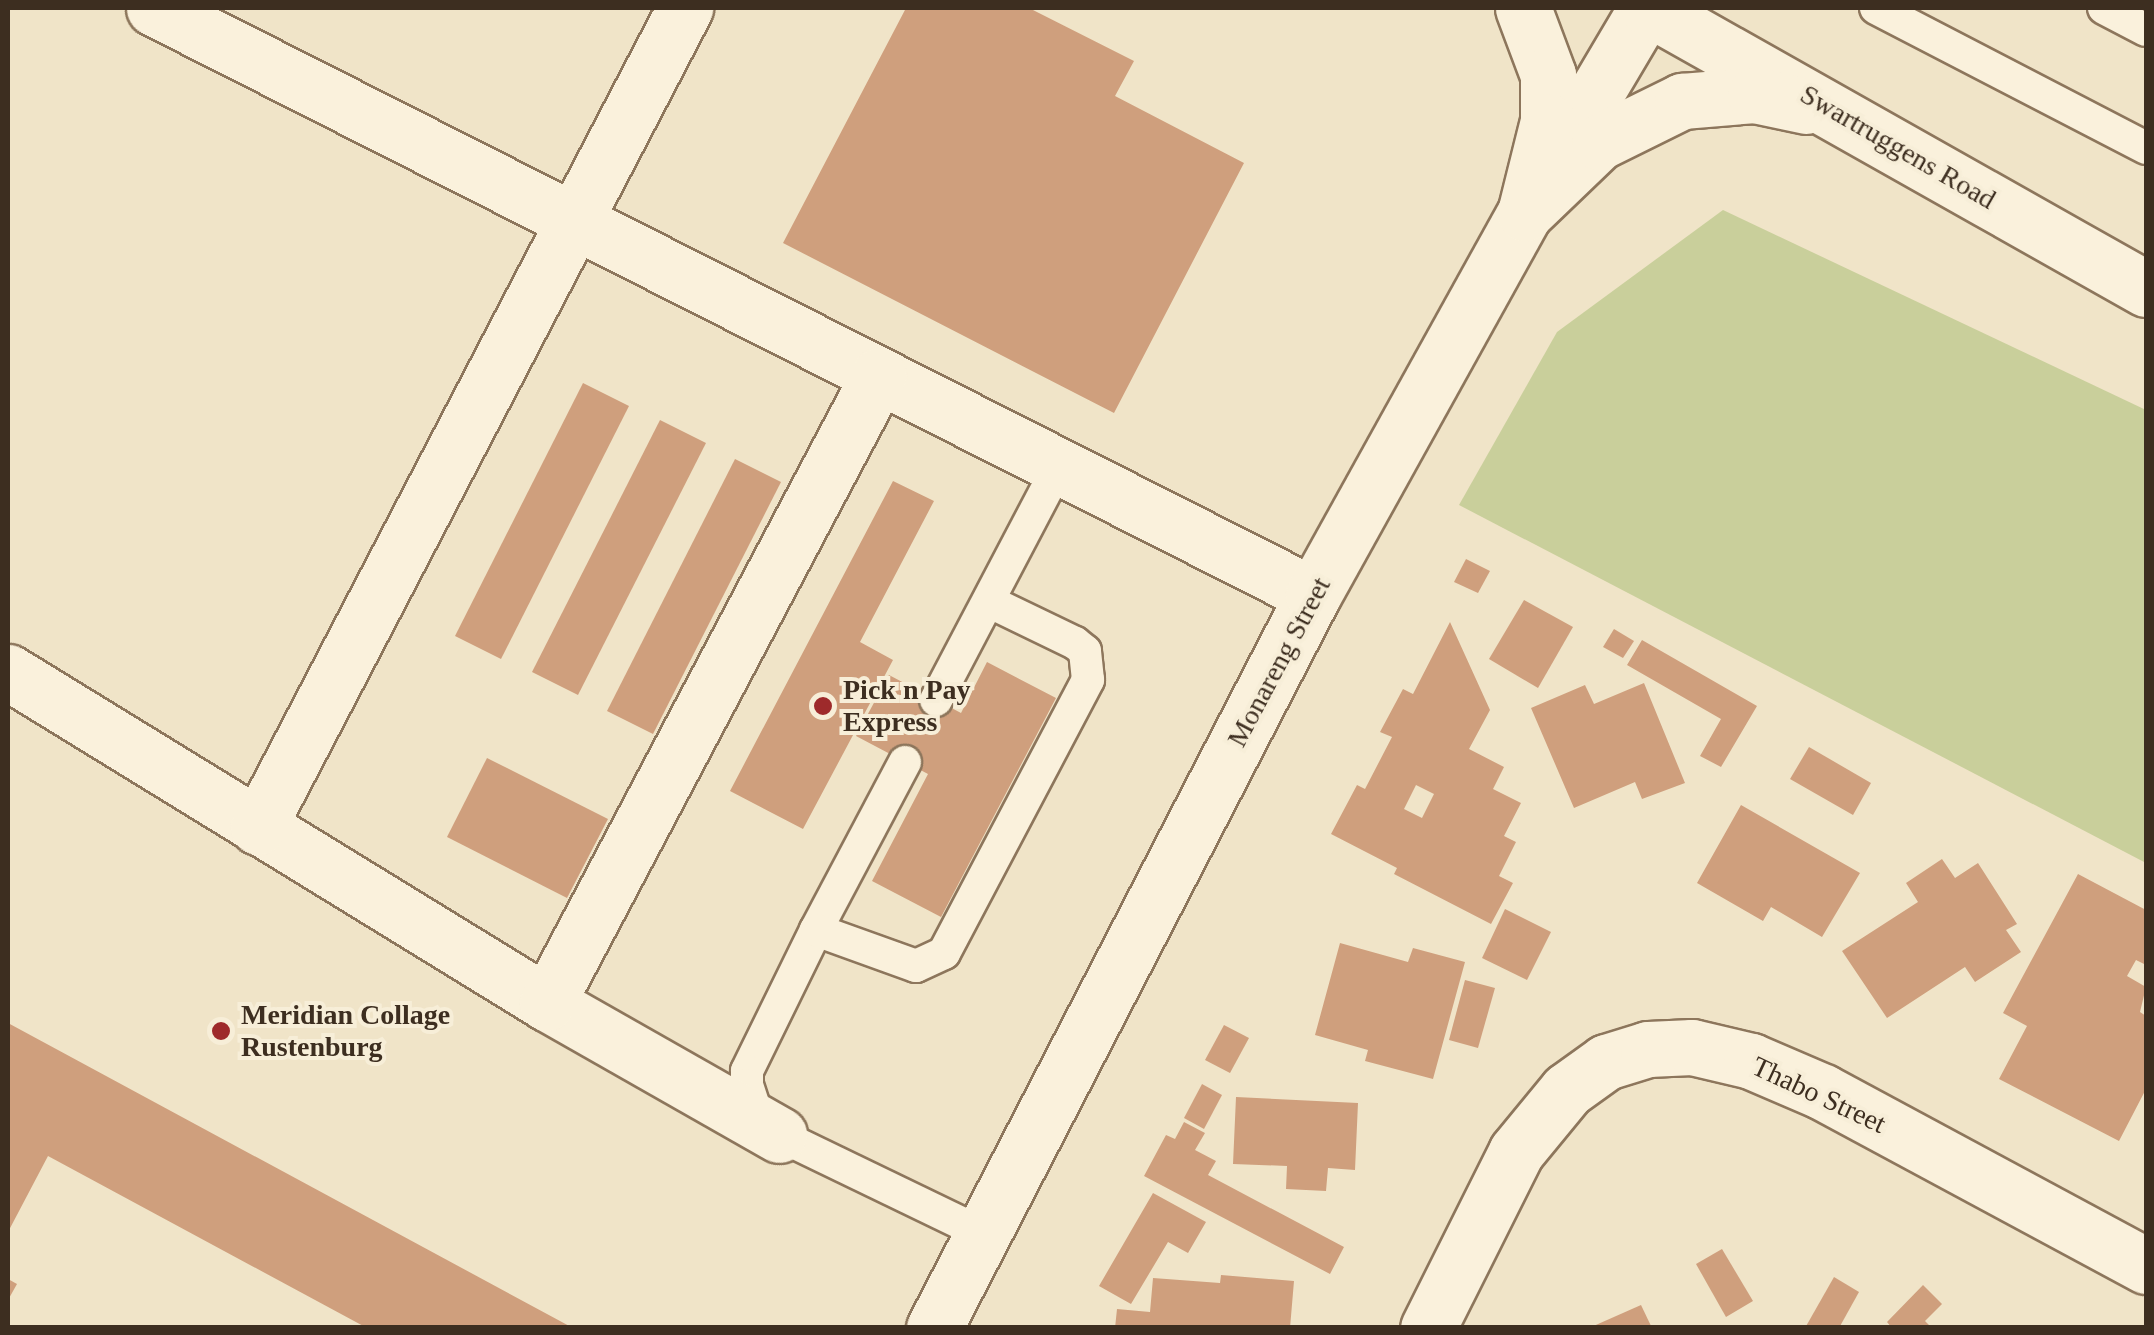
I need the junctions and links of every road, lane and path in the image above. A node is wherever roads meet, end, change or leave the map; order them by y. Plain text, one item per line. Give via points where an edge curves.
1 (154, 8) edge
2 (684, 8) edge
3 (1523, 8) edge
4 (1647, 8) edge
5 (1876, 8) edge
6 (2104, 8) edge
7 (2146, 30) edge
8 (1843, 114) junction
9 (2146, 148) edge
10 (1525, 213) junction
11 (572, 220) junction
12 (2146, 289) edge
13 (879, 375) junction
14 (1059, 466) junction
15 (1313, 595) junction
16 (990, 602) junction
17 (8, 672) edge
18 (936, 700) dead end
19 (905, 762) dead end
20 (258, 827) junction
21 (816, 930) junction
22 (546, 1003) junction
23 (779, 1135) junction
24 (982, 1233) junction
25 (2146, 1266) edge
26 (934, 1328) edge
27 (1428, 1328) edge

1 - 11 street
2 - 11 street
3 - 10 street via 1548,75 1548,121
4 - 8 street, Swartruggens Road
4 - 10 street, Monareng Street
5 - 9 lane
6 - 7 lane
8 - 10 street via 1755,95 1682,101 1599,142
8 - 12 street, Swartruggens Road
10 - 15 street, Monareng Street
11 - 13 street
11 - 20 street
13 - 14 street
13 - 22 street
14 - 15 street
14 - 16 lane
15 - 24 street, Monareng Street
16 - 18 lane
16 - 21 lane via 1076,643 1085,651 1088,680 944,953 916,966
17 - 20 street
19 - 21 lane
20 - 22 street
21 - 23 lane via 747,1071 754,1106
22 - 23 street
23 - 24 lane
24 - 26 street, Monareng Street
25 - 27 street, Thabo Street via 1769,1068 1692,1047 1648,1049 1606,1062 1567,1090 1516,1152

